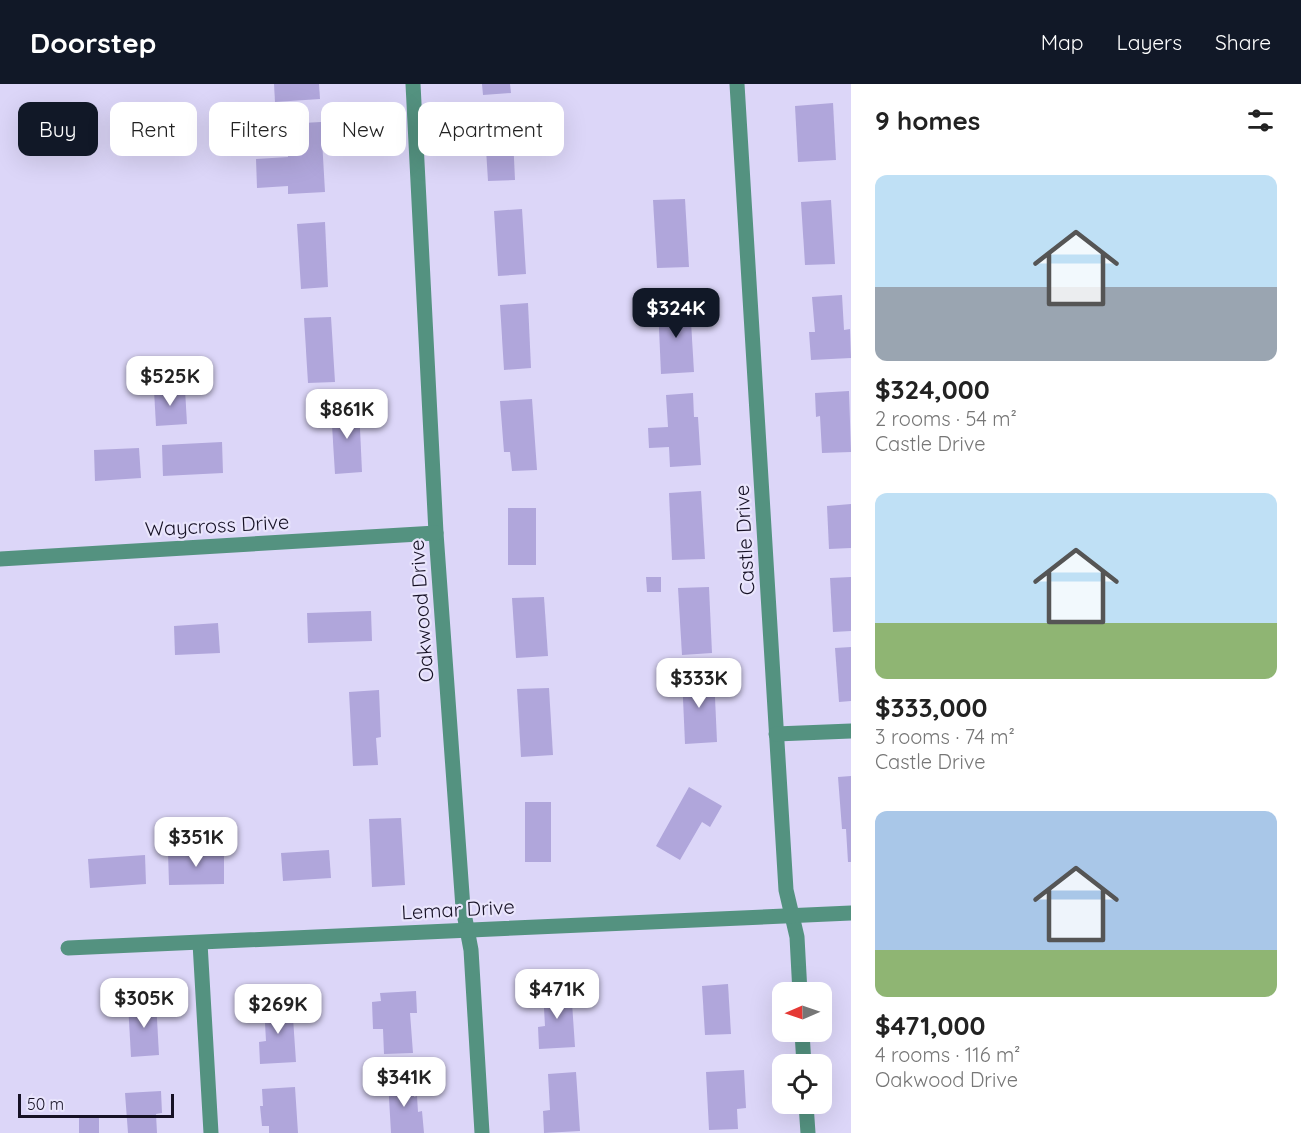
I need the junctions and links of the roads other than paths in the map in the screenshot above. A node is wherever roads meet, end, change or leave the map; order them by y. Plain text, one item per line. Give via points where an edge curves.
1 (413, 84) edge
2 (737, 84) edge
3 (436, 533) junction
4 (0, 559) edge
5 (851, 731) edge
6 (776, 734) junction
7 (851, 913) edge
8 (792, 915) junction
9 (467, 929) junction
10 (200, 943) junction
11 (68, 948) dead end
12 (799, 982) edge
13 (807, 1114) edge
14 (211, 1133) edge
15 (482, 1133) edge
16 (808, 1133) edge

1 - 3 street, Oakwood Drive
2 - 6 street, Castle Drive
3 - 4 street, Waycross Drive
3 - 9 street, Oakwood Drive
5 - 6 street
6 - 8 street, Castle Drive via 786,890
7 - 8 street, Lemar Drive
8 - 9 street, Lemar Drive
8 - 12 street, Castle Drive
9 - 10 street, Lemar Drive
9 - 15 street, Oakwood Drive
10 - 11 street, Lemar Drive
10 - 14 street
13 - 16 street

